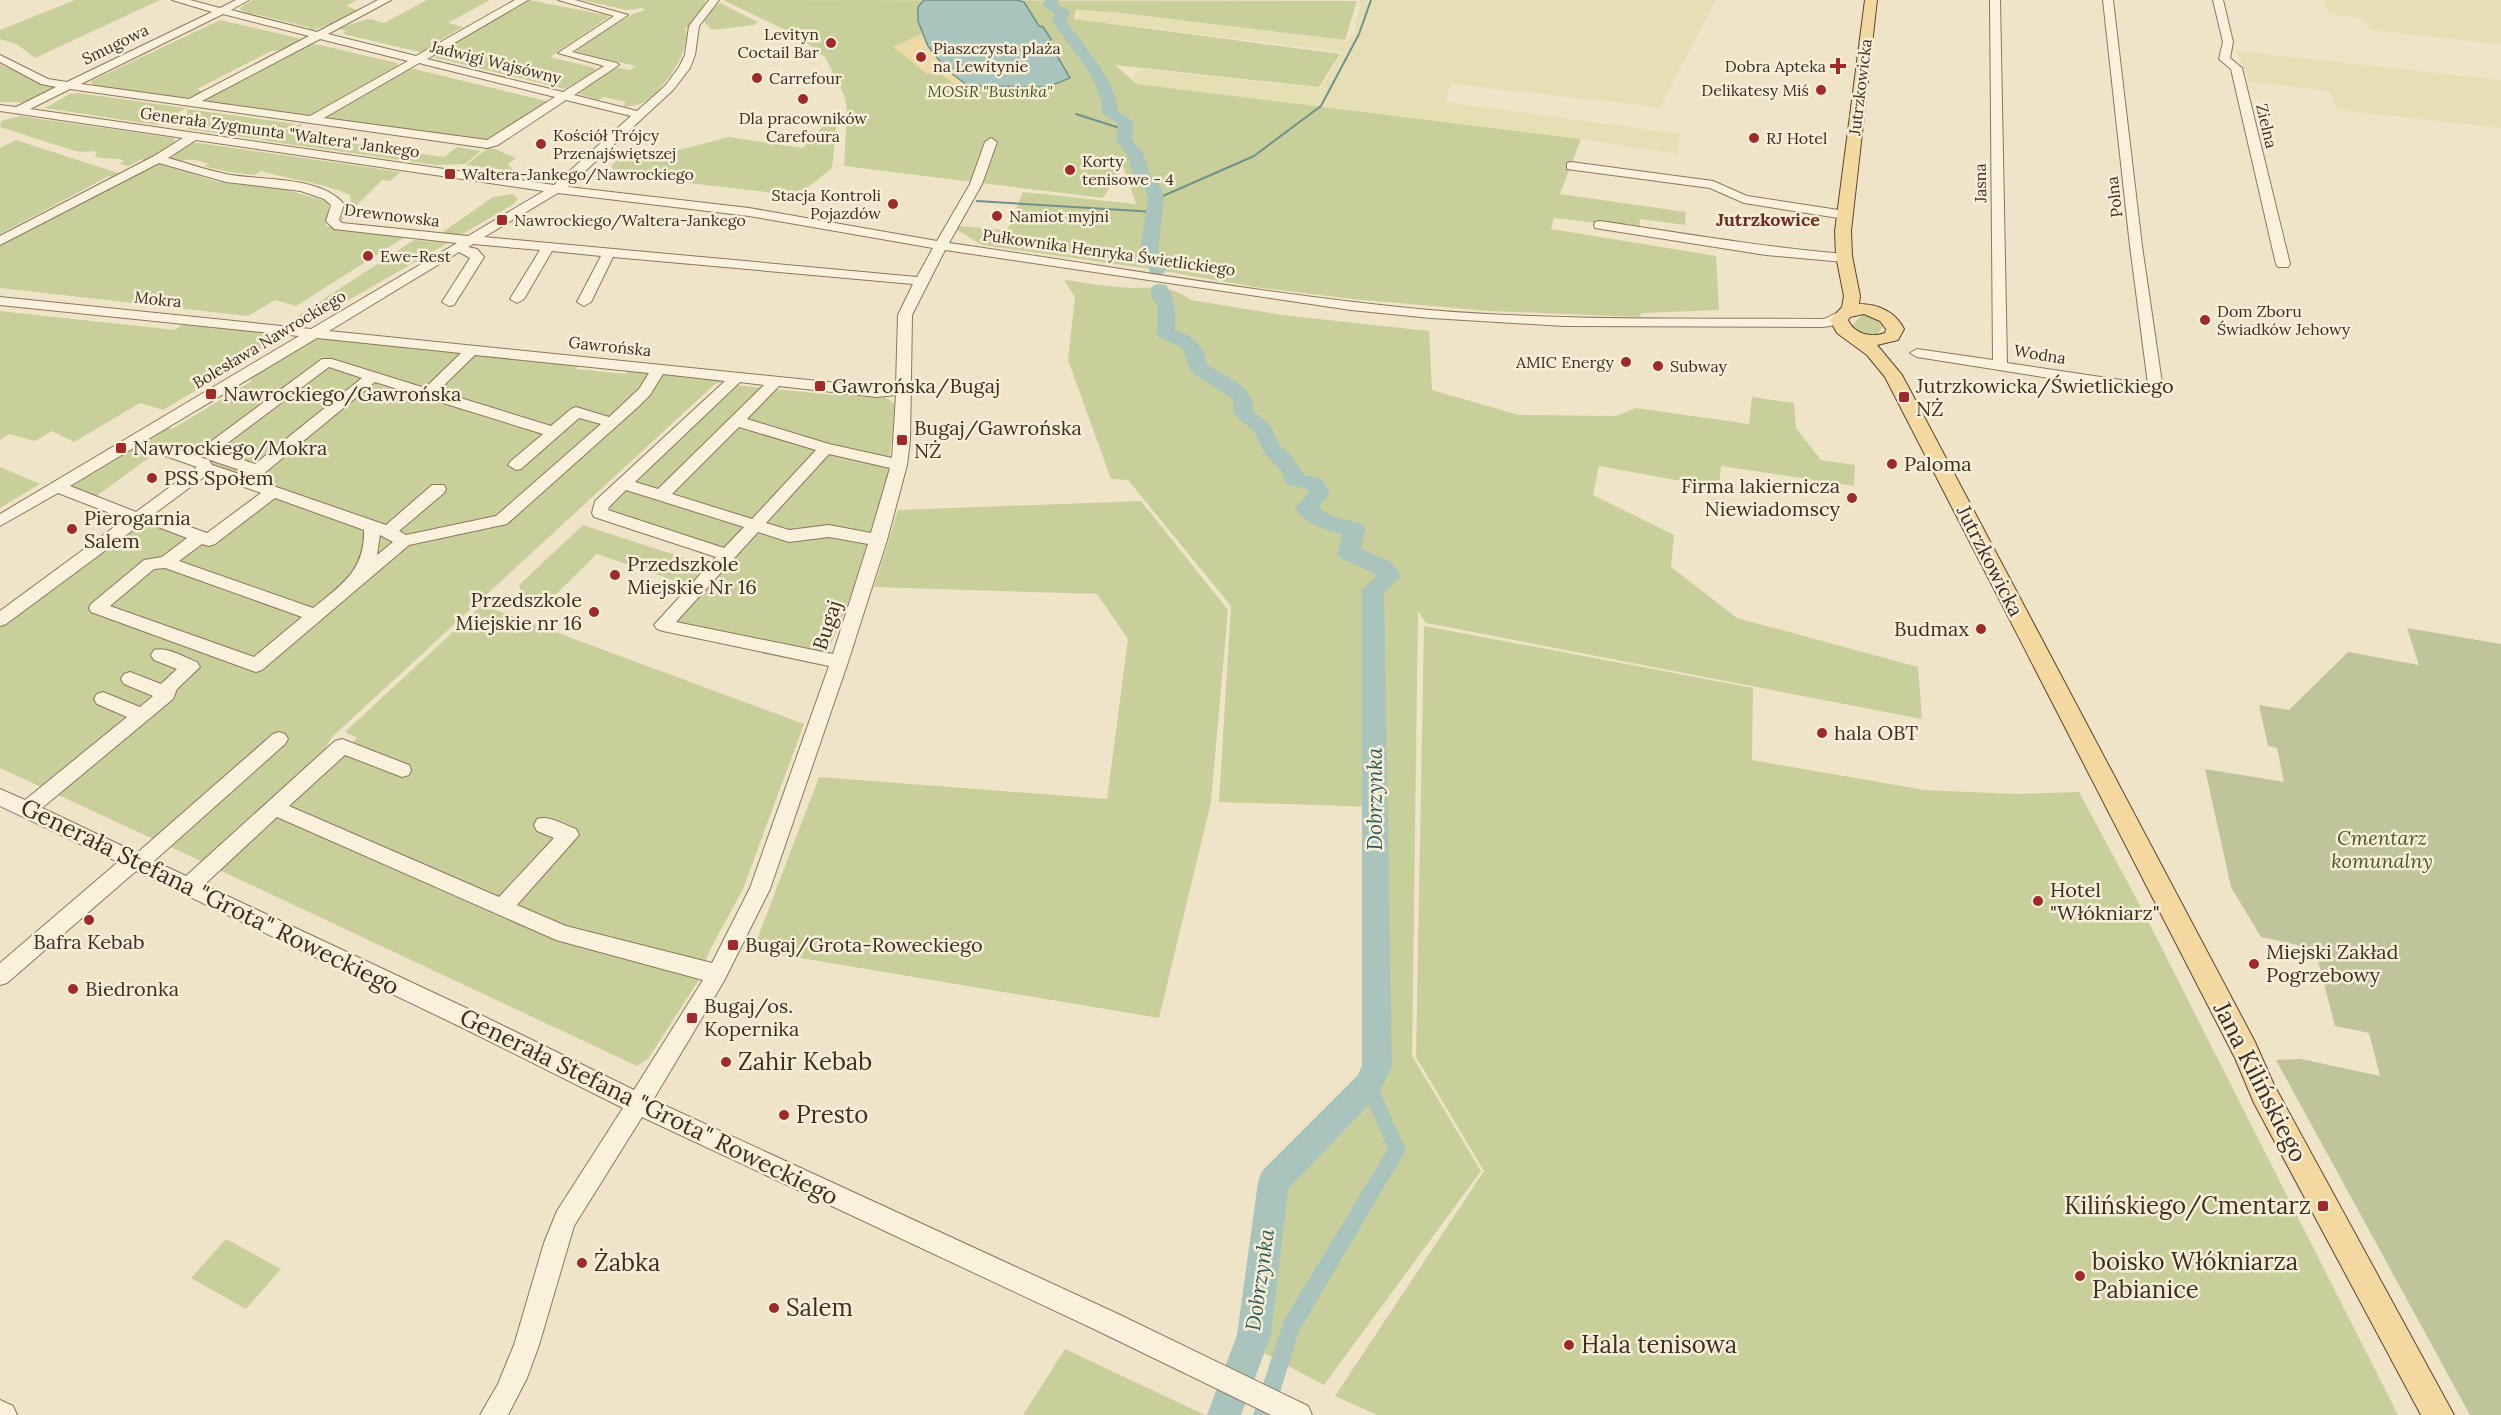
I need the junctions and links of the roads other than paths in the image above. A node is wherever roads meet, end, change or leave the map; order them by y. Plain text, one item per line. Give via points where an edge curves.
1 (177, 0) edge
2 (244, 0) edge
3 (386, 0) edge
4 (523, 0) edge
5 (563, 0) edge
6 (714, 0) edge
7 (1871, 0) edge
8 (1995, 0) edge
9 (2108, 0) edge
10 (2218, 0) edge
11 (222, 10) junction
12 (318, 36) junction
13 (0, 58) edge
14 (419, 60) junction
15 (67, 85) junction
16 (564, 96) junction
17 (189, 103) junction
18 (0, 108) edge
19 (18, 110) junction
20 (640, 115) junction
21 (0, 119) edge
22 (311, 120) junction
23 (194, 136) junction
24 (991, 142) dead end
25 (158, 159) junction
26 (1571, 166) dead end
27 (556, 189) junction
28 (1845, 215) junction
29 (1600, 225) dead end
30 (0, 241) edge
31 (463, 244) junction
32 (942, 246) junction
33 (548, 247) junction
34 (609, 252) junction
35 (1844, 258) junction
36 (2283, 264) dead end
37 (921, 281) junction
38 (1850, 281) junction
39 (517, 299) dead end
40 (0, 301) edge
41 (449, 302) dead end
42 (584, 302) dead end
43 (1872, 311) junction
44 (1846, 313) junction
45 (1659, 324) junction
46 (312, 333) junction
47 (1856, 337) junction
48 (1889, 338) junction
49 (472, 350) junction
50 (1917, 353) dead end
51 (2000, 366) junction
52 (658, 370) junction
53 (1893, 375) junction
54 (372, 376) junction
55 (737, 377) junction
56 (776, 381) junction
57 (903, 390) junction
58 (2156, 390) joint
59 (428, 393) junction
60 (737, 420) junction
61 (613, 423) junction
62 (554, 432) junction
63 (826, 448) junction
64 (162, 450) dead end
65 (516, 465) dead end
66 (899, 465) junction
67 (257, 470) junction
68 (212, 471) junction
69 (243, 482) junction
70 (624, 484) junction
71 (56, 487) junction
72 (438, 489) dead end
73 (272, 492) junction
74 (661, 496) junction
75 (137, 519) junction
76 (155, 520) junction
77 (0, 521) edge
78 (364, 524) junction
79 (754, 526) junction
80 (388, 532) junction
81 (200, 537) junction
82 (879, 540) junction
83 (404, 541) junction
84 (727, 555) junction
85 (166, 562) junction
86 (343, 592) junction
87 (316, 615) junction
88 (0, 620) edge
89 (160, 655) dead end
90 (839, 662) junction
91 (130, 679) dead end
92 (167, 694) junction
93 (103, 699) dead end
94 (142, 715) junction
95 (279, 739) dead end
96 (2086, 747) joint
97 (402, 770) dead end
98 (0, 797) edge
99 (275, 808) junction
100 (27, 810) junction
101 (544, 825) dead end
102 (137, 862) junction
103 (189, 886) junction
104 (502, 908) junction
105 (717, 974) junction
106 (0, 976) edge
107 (638, 1104) junction
108 (493, 1415) edge
109 (1299, 1415) edge
110 (2438, 1415) edge

1 - 11 street, Jadwigi Wajsówny
2 - 11 street, Smugowa
3 - 12 street
4 - 14 street, Jadwigi Wajsówny
5 - 16 street, Jadwigi Wajsówny via 623,15 563,53 613,64
6 - 20 street, Bolesława Nawrockiego via 694,26 684,68
7 - 28 main road, Jutrzkowicka
8 - 51 street, Jasna
9 - 58 street, Polna
10 - 36 street, Zielna via 2228,42 2224,59 2236,68
11 - 12 street, Jadwigi Wajsówny
11 - 15 street, Smugowa
12 - 14 street, Jadwigi Wajsówny
12 - 17 street
13 - 15 street, Generała Zygmunta "Waltera" Jankego via 37,79
14 - 16 street, Jadwigi Wajsówny
14 - 22 street, Jadwigi Wajsówny
15 - 17 street, Generała Zygmunta "Waltera" Jankego
15 - 19 street, Smugowa
16 - 20 street, Jadwigi Wajsówny
16 - 22 street, Generała Zygmunta "Waltera" Jankego via 487,144
17 - 22 street, Generała Zygmunta "Waltera" Jankego
18 - 19 street, Generała Zygmunta "Waltera" Jankego
19 - 21 street, Smugowa
19 - 23 street, Generała Zygmunta "Waltera" Jankego
20 - 27 street, Bolesława Nawrockiego
23 - 25 street
23 - 27 street, Generała Zygmunta "Waltera" Jankego
24 - 32 street, Bugaj via 976,184
25 - 30 street
25 - 31 street, Drewnowska via 226,179 275,183 323,194 338,204 332,221 339,226
26 - 28 street via 1713,185 1744,199
27 - 31 street, Bolesława Nawrockiego
27 - 32 street, Pułkownika Henryka Świetlickiego via 749,212
28 - 35 main road, Jutrzkowicka
29 - 35 street via 1766,251
31 - 33 street, Drewnowska
31 - 41 street, Drewnowska via 477,257
31 - 46 street, Bolesława Nawrockiego
32 - 37 street, Bugaj
32 - 45 street, Pułkownika Henryka Świetlickiego via 1351,306 1496,318
33 - 34 street, Drewnowska
33 - 39 street
34 - 37 street, Drewnowska
34 - 42 street
35 - 38 main road, Jutrzkowicka
37 - 57 street, Bugaj via 905,315
38 - 43 main road, Jutrzkowicka
38 - 44 main road, Jutrzkowicka via 1852,300
40 - 46 street, Mokra
43 - 44 main road
43 - 48 main road, Jutrzkowicka via 1894,324 1895,333
44 - 45 street, Pułkownika Henryka Świetlickiego via 1822,323
44 - 47 main road, Jutrzkowicka via 1839,320 1843,329
45 - 47 street, Pułkownika Henryka Świetlickiego
46 - 49 street, Gawrońska
46 - 71 street, Bolesława Nawrockiego
47 - 48 main road via 1874,341
47 - 53 main road, Jutrzkowicka
48 - 53 main road, Jutrzkowicka via 1887,350
49 - 52 street, Gawrońska
49 - 59 street
50 - 51 street, Wodna
51 - 58 street, Wodna
52 - 55 street, Gawrońska
52 - 61 street via 645,392
53 - 96 main road, Jutrzkowicka
54 - 59 street
54 - 67 street
54 - 67 street via 327,362 214,446 212,455
55 - 56 street, Gawrońska
55 - 70 street
56 - 57 street, Gawrońska via 877,392
56 - 60 street
57 - 66 street, Bugaj
59 - 62 street
60 - 63 street
60 - 74 street
61 - 62 street via 576,412
61 - 83 street via 501,520
62 - 65 street
63 - 66 street
63 - 79 street
64 - 68 street
66 - 82 street, Bugaj
67 - 69 street
68 - 69 street
68 - 75 street
68 - 76 street
69 - 73 street
70 - 74 street
70 - 84 street via 601,505 600,513
71 - 75 street
71 - 77 street, Bolesława Nawrockiego
72 - 80 street
73 - 78 street
73 - 81 street via 209,540
74 - 79 street
75 - 76 street
75 - 88 street
76 - 81 street
78 - 80 street
78 - 86 street via 372,528 368,560
79 - 82 street via 789,536 829,531
79 - 84 street
80 - 83 street
81 - 85 street
82 - 90 street, Bugaj
83 - 86 street
84 - 90 street via 663,625
85 - 87 street
85 - 87 street via 150,564 97,608 256,665
86 - 87 street
89 - 92 street via 191,667 169,686
90 - 105 street, Bugaj via 760,889
91 - 92 street
92 - 94 street
93 - 94 street
94 - 100 street
95 - 102 street
96 - 110 main road, Jana Kilińskiego via 2264,1094
97 - 99 street via 342,746
98 - 100 street, Generała Stefana "Grota" Roweckiego
99 - 103 street
99 - 104 street
100 - 102 street, Generała Stefana "Grota" Roweckiego
101 - 104 street via 569,835
102 - 103 street, Generała Stefana "Grota" Roweckiego
102 - 106 street
103 - 107 street, Generała Stefana "Grota" Roweckiego
104 - 105 street via 563,934
105 - 107 street, Bugaj
107 - 108 street, Bugaj via 565,1219 520,1366
107 - 109 street, Generała Stefana "Grota" Roweckiego

